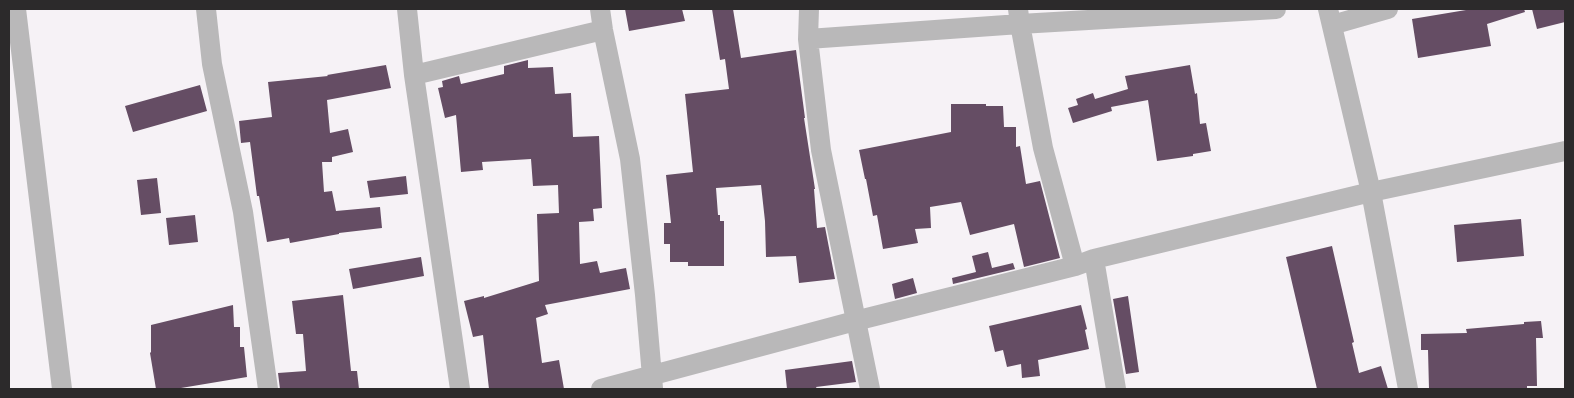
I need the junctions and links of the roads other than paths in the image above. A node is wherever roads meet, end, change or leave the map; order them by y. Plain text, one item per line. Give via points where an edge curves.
1 (16, 9) edge
2 (206, 9) edge
3 (407, 9) edge
4 (600, 9) edge
5 (808, 9) edge
6 (1276, 9) edge
7 (1388, 9) edge
8 (1019, 16) edge
9 (1330, 17) edge
10 (603, 30) junction
11 (808, 39) junction
12 (414, 75) junction
13 (1565, 151) edge
14 (1371, 192) junction
15 (1094, 259) junction
16 (1075, 266) junction
17 (855, 321) junction
18 (652, 383) edge
19 (62, 389) edge
20 (268, 389) edge
21 (460, 389) edge
22 (601, 389) edge
23 (870, 389) edge
24 (1116, 389) edge
25 (1408, 389) edge

1 - 19 street
2 - 20 street via 212,64 243,212
3 - 12 street
4 - 10 street
5 - 11 street
6 - 8 street
7 - 9 street
8 - 11 street
8 - 16 street via 1043,148
9 - 14 street
10 - 12 street
10 - 18 street via 630,159 646,295
11 - 17 street via 822,150
12 - 21 street
13 - 14 street
14 - 15 street
14 - 25 street
15 - 16 street
15 - 24 street
16 - 17 street
17 - 18 street
17 - 23 street
18 - 22 street

